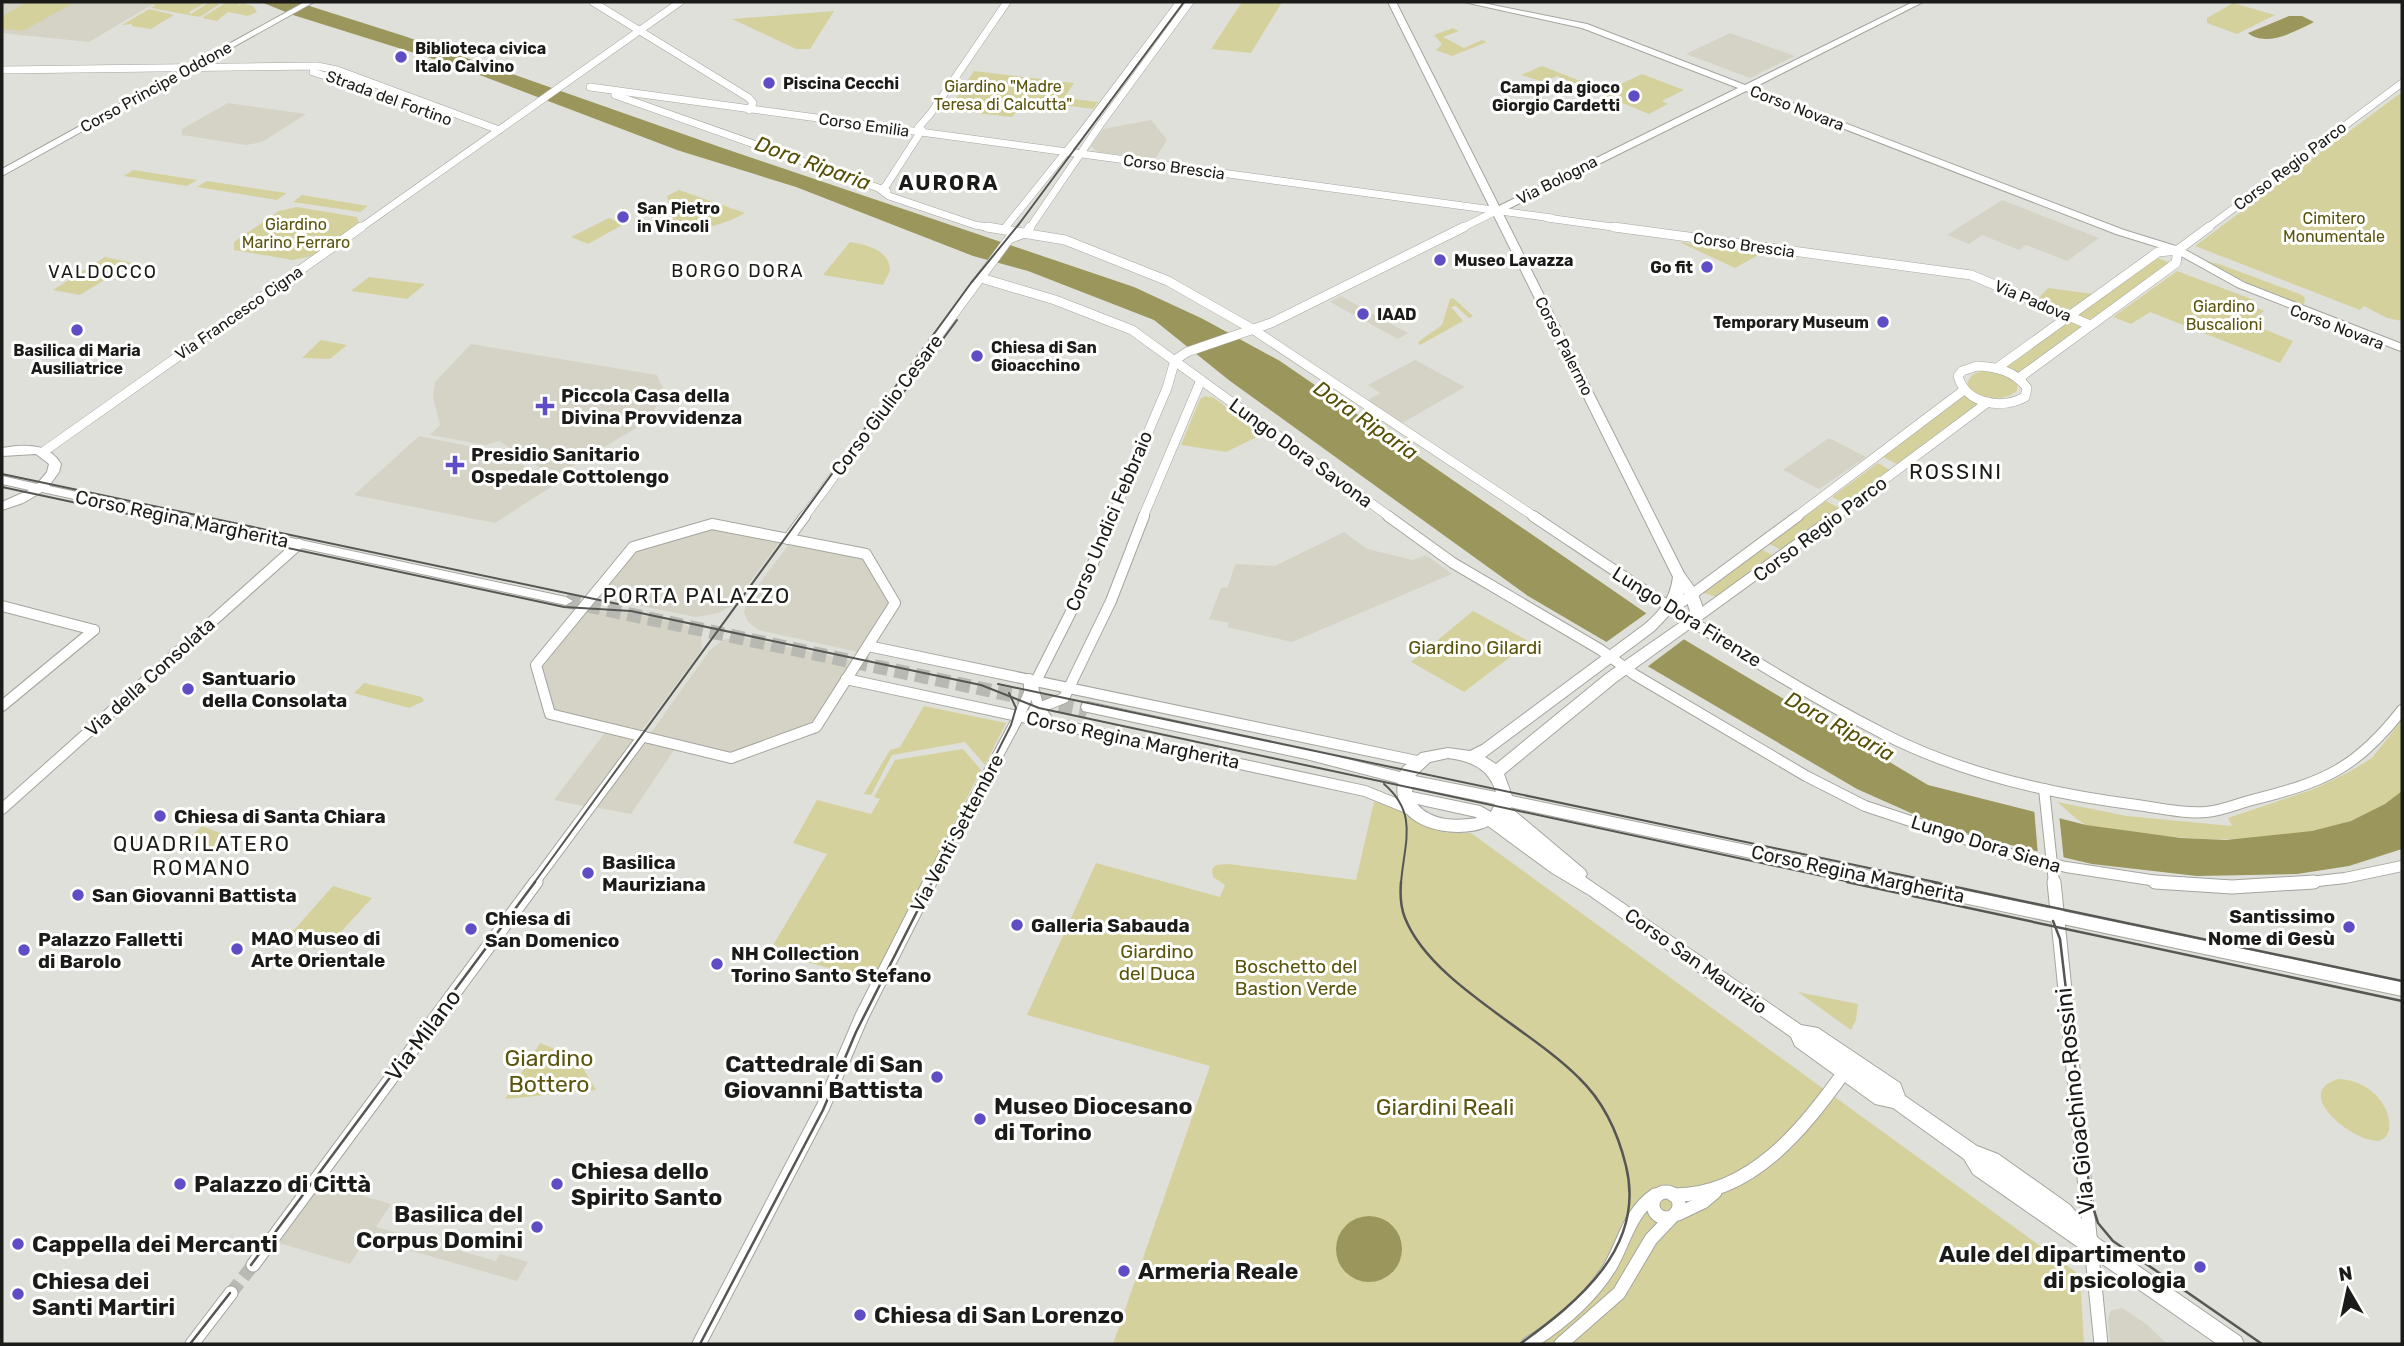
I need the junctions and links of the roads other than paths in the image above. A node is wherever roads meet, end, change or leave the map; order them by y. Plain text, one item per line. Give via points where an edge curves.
1 (299, 2) edge
2 (310, 2) edge
3 (593, 2) edge
4 (1007, 2) edge
5 (1180, 2) edge
6 (1190, 2) edge
7 (1392, 2) edge
8 (1468, 2) edge
9 (1919, 2) edge
10 (1925, 2) edge
11 (681, 3) edge
12 (280, 15) junction
13 (1877, 24) junction
14 (640, 31) junction
15 (195, 70) junction
16 (177, 71) junction
17 (2, 72) edge
18 (568, 82) junction
19 (2402, 83) edge
20 (590, 87) junction
21 (1746, 88) junction
22 (605, 93) junction
23 (655, 96) junction
24 (638, 103) junction
25 (750, 110) junction
26 (496, 132) junction
27 (919, 132) junction
28 (1063, 152) junction
29 (1078, 154) junction
30 (2, 166) edge
31 (2, 173) edge
32 (883, 186) junction
33 (1496, 210) junction
34 (1004, 229) junction
35 (1027, 232) junction
36 (2120, 232) junction
37 (1009, 239) junction
38 (2164, 251) junction
39 (2178, 253) junction
40 (983, 274) junction
41 (1976, 276) joint
42 (2069, 316) junction
43 (2090, 326) junction
44 (1254, 330) junction
45 (2402, 351) edge
46 (1175, 360) junction
47 (1997, 368) junction
48 (2019, 378) junction
49 (1201, 380) junction
50 (1964, 390) junction
51 (1988, 402) junction
52 (2, 452) edge
53 (43, 452) junction
54 (2, 480) edge
55 (39, 488) junction
56 (2, 506) edge
57 (788, 539) junction
58 (299, 544) junction
59 (1679, 577) junction
60 (1691, 593) junction
61 (567, 599) tunnel mouth
62 (2, 606) edge
63 (1668, 612) junction
64 (1686, 625) junction
65 (868, 646) junction
66 (1613, 653) junction
67 (1631, 665) junction
68 (846, 679) junction
69 (1032, 680) junction
70 (1070, 687) junction
71 (2, 706) edge
72 (1040, 708) junction
73 (1088, 709) tunnel mouth
74 (2402, 710) edge
75 (1019, 716) junction
76 (1049, 722) junction
77 (643, 736) junction
78 (1472, 757) junction
79 (1418, 761) junction
80 (1495, 773) junction
81 (1404, 779) junction
82 (2044, 793) junction
83 (1405, 796) junction
84 (2, 809) edge
85 (1494, 810) junction
86 (1416, 812) junction
87 (2050, 861) junction
88 (2402, 866) edge
89 (2055, 916) junction
90 (2402, 989) edge
91 (1848, 1066) junction
92 (1720, 1188) junction
93 (1655, 1195) junction
94 (1673, 1195) junction
95 (1674, 1216) junction
96 (2090, 1243) junction
97 (253, 1265) tunnel mouth
98 (228, 1298) tunnel mouth
99 (192, 1344) edge
100 (699, 1344) edge
101 (1528, 1344) edge
102 (1561, 1344) edge
103 (2101, 1344) edge
104 (2234, 1344) edge

1 - 12 main road, Corso Principe Oddone
2 - 12 main road, Corso Principe Oddone
3 - 14 street via 601,12
4 - 27 street
5 - 28 street
6 - 29 street
7 - 33 main road, Corso Palermo
8 - 21 main road, Corso Novara via 1579,25
9 - 13 main road, Via Bologna
10 - 13 main road, Via Bologna
11 - 14 street
12 - 15 main road, Corso Principe Oddone
12 - 16 main road, Corso Principe Oddone
13 - 21 main road, Via Bologna
14 - 18 street
14 - 25 street via 749,98 753,103
15 - 16 main road, Corso Principe Oddone
15 - 26 street, Strada del Fortino via 317,72
15 - 26 street, Strada del Fortino via 327,68
16 - 17 street
16 - 30 main road, Corso Principe Oddone
16 - 31 main road, Corso Principe Oddone
18 - 20 street, Corso Emilia
18 - 26 street, Via Francesco Cigna
19 - 39 street, Corso Regio Parco
20 - 22 street, Corso Emilia
20 - 23 street, Corso Emilia
21 - 33 main road, Via Bologna
21 - 36 main road, Corso Novara
22 - 23 street, Corso Emilia
22 - 24 street, Lungo Dora Firenze
23 - 24 street
23 - 25 street, Corso Emilia
24 - 32 street, Lungo Dora Firenze
25 - 27 street, Corso Emilia
26 - 53 street, Via Francesco Cigna
27 - 28 street, Corso Emilia
27 - 32 street
28 - 29 street, Corso Emilia
28 - 34 street
29 - 33 street, Corso Brescia
29 - 35 street
32 - 34 street, Lungo Dora Firenze via 889,196 970,224
33 - 41 street, Corso Brescia
33 - 44 street, Via Bologna
33 - 59 main road, Corso Palermo
34 - 35 street, Lungo Dora Firenze
34 - 37 street
35 - 37 street
35 - 44 street, Lungo Dora Firenze via 1065,240 1168,281
36 - 38 main road, Corso Novara
36 - 39 main road, Corso Novara
37 - 40 street, Corso Giulio Cesare
38 - 39 main road, Corso Novara
38 - 42 street
39 - 43 street, Corso Regio Parco via 2176,263
39 - 45 main road, Corso Novara via 2236,287
40 - 46 street, Lungo Dora Savona via 1112,321
40 - 57 street, Corso Giulio Cesare
41 - 42 street, Via Padova
42 - 43 street, Via Padova
42 - 47 street
43 - 48 street, Corso Regio Parco
44 - 46 street, Via Bologna
44 - 63 street, Lungo Dora Firenze
46 - 49 street, Lungo Dora Savona
46 - 69 street, Corso Undici Febbraio via 1079,596
47 - 48 street
47 - 50 street via 1977,366 1962,371 1958,380
48 - 51 street via 2027,388 2025,397 2013,403
49 - 66 street, Lungo Dora Savona via 1453,563
49 - 70 street, Corso Undici Febbraio via 1111,601
50 - 51 street
50 - 60 street, Corso Regio Parco
51 - 64 street, Corso Regio Parco
52 - 53 main road
53 - 55 main road via 55,466
54 - 55 main road, Corso Regina Margherita
55 - 56 main road
55 - 58 main road, Corso Regina Margherita
57 - 65 street via 866,554 895,603
57 - 77 street via 712,524 634,547 536,665 550,714
58 - 61 main road, Corso Regina Margherita
58 - 84 street, Via della Consolata
59 - 60 main road, Corso Palermo
59 - 63 main road via 1679,595
60 - 63 street, Corso Regio Parco
60 - 64 main road via 1697,611
62 - 71 street via 94,630
63 - 64 street, Lungo Dora Firenze
63 - 66 main road
64 - 67 main road
64 - 82 street, Lungo Dora Firenze via 1913,749
65 - 68 street
65 - 69 street, Corso Regina Margherita
66 - 67 street, Lungo Dora Siena
66 - 78 main road
67 - 80 main road
67 - 87 street, Lungo Dora Siena via 1788,764 1880,812
68 - 75 street, Corso Regina Margherita
68 - 77 street via 816,727 731,758
69 - 70 street, Corso Regina Margherita
69 - 72 street
69 - 75 street, Via Venti Settembre
70 - 72 street via 1063,698
70 - 79 street, Corso Regina Margherita
72 - 75 street
72 - 76 street
73 - 81 main road, Corso Regina Margherita
74 - 82 street, Lungo Dora Firenze via 2380,738 2341,769 2295,789 2221,809 2161,810
75 - 76 street, Corso Regina Margherita
75 - 100 street, Via Venti Settembre via 878,984 823,1107
76 - 86 street, Corso Regina Margherita via 1365,791
77 - 97 street, Via Milano
78 - 79 main road via 1448,753
78 - 80 main road
79 - 81 main road
80 - 85 main road via 1502,784
81 - 83 main road
81 - 85 main road, Corso Regina Margherita
82 - 87 street, Via Gioachino Rossini
83 - 85 main road, Corso Regina Margherita
83 - 86 main road
85 - 86 main road via 1472,827 1448,827
85 - 89 main road, Corso Regina Margherita
85 - 91 main road, Corso San Maurizio via 1595,890 1798,1031 1801,1041
87 - 88 street, Lungo Dora Siena via 2176,886 2330,882
87 - 89 street, Via Gioachino Rossini
89 - 90 main road, Corso Regina Margherita
89 - 96 street, Via Gioachino Rossini
91 - 92 street via 1769,1158
91 - 96 main road, Corso San Maurizio via 1881,1098 1897,1101 1971,1153 1980,1168
92 - 94 street via 1704,1194
92 - 95 street
93 - 94 street
93 - 95 street via 1655,1210 1662,1216
93 - 101 street via 1637,1208 1595,1289
94 - 95 street via 1680,1207
95 - 102 street via 1651,1239 1619,1293
96 - 103 street, Via Gioachino Rossini
96 - 104 main road, Corso San Maurizio
98 - 99 street

